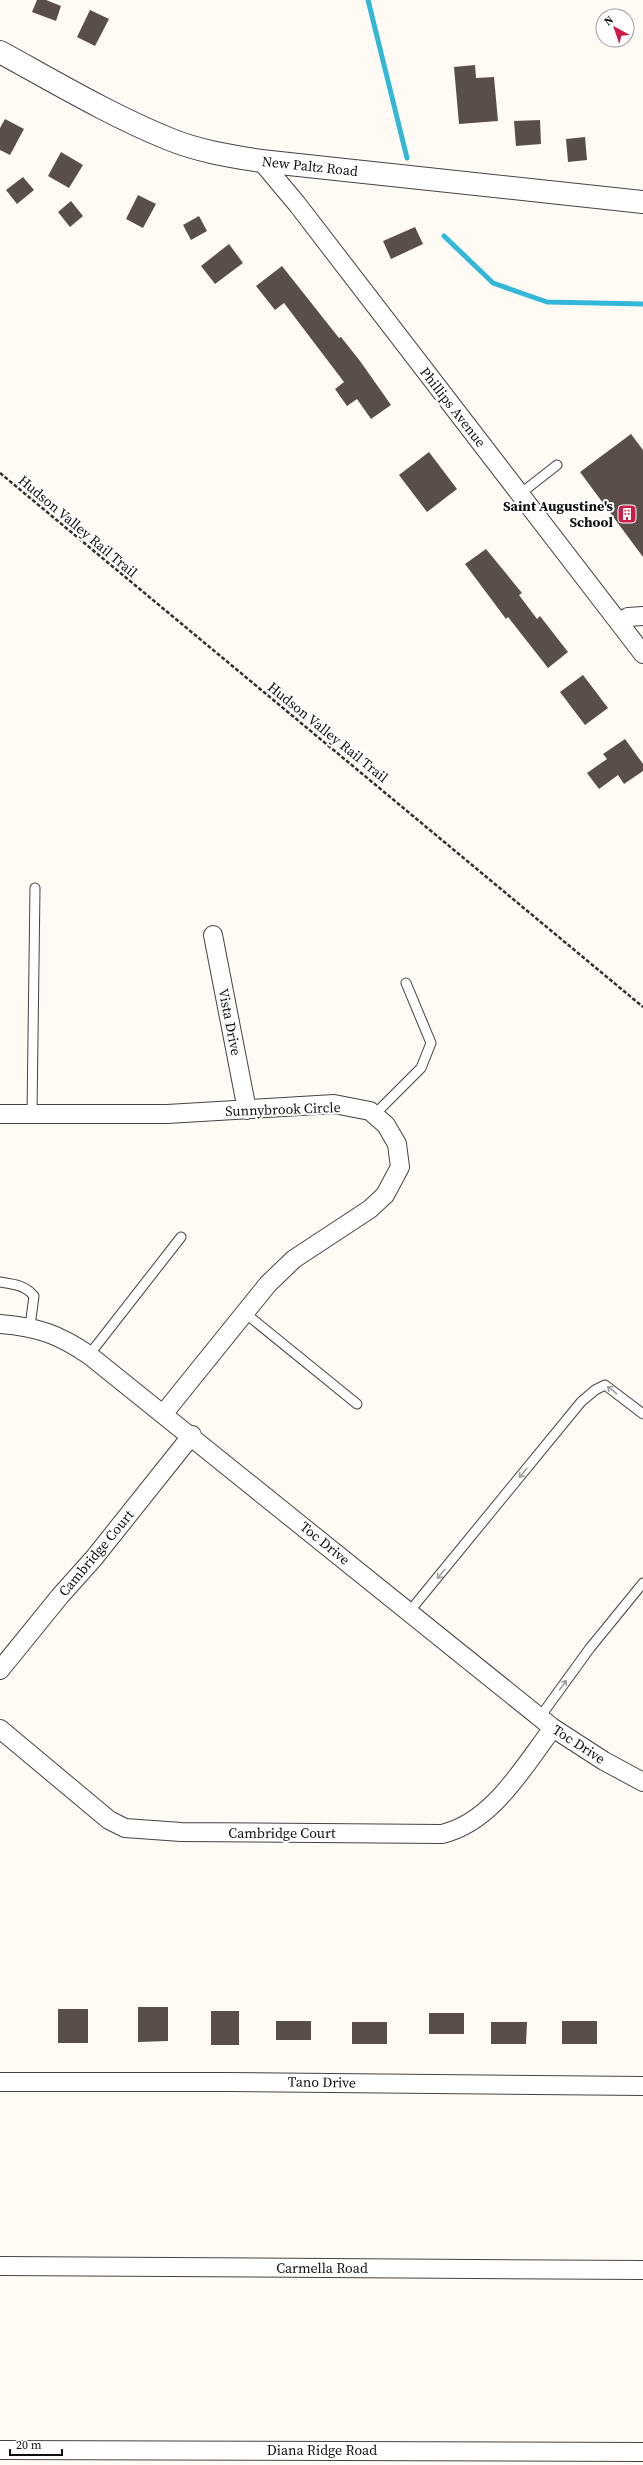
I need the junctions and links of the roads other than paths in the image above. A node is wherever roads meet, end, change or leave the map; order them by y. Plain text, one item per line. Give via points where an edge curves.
1 (0, 52) edge
2 (261, 161) junction
3 (643, 202) edge
4 (557, 465) dead end
5 (520, 494) junction
6 (643, 616) edge
7 (619, 622) junction
8 (643, 654) edge
9 (35, 888) dead end
10 (213, 935) dead end
11 (406, 983) dead end
12 (247, 1110) junction
13 (32, 1113) junction
14 (0, 1114) edge
15 (375, 1114) junction
16 (181, 1237) dead end
17 (0, 1282) edge
18 (245, 1313) junction
19 (0, 1324) edge
20 (30, 1326) junction
21 (90, 1355) junction
22 (357, 1404) dead end
23 (164, 1413) junction
24 (643, 1414) edge
25 (192, 1435) junction
26 (643, 1583) edge
27 (410, 1612) junction
28 (0, 1670) edge
29 (546, 1722) junction
30 (0, 1729) edge
31 (642, 1777) edge
32 (0, 2082) edge
33 (643, 2086) edge
34 (0, 2266) edge
35 (643, 2270) edge
36 (0, 2450) edge
37 (643, 2452) edge

1 - 2 street, New Paltz Road via 98,105 169,139 220,155
2 - 3 street, New Paltz Road
2 - 5 street, Phillips Avenue via 297,204
4 - 5 lane
5 - 7 street, Phillips Avenue
6 - 7 street
7 - 8 street, Phillips Avenue
9 - 13 lane
10 - 12 street, Vista Drive
11 - 15 lane via 431,1043 421,1068
12 - 13 street, Sunnybrook Circle via 167,1114
12 - 15 street, Sunnybrook Circle via 334,1104
13 - 14 street, Sunnybrook Circle
15 - 18 street via 386,1125 397,1144 400,1167 390,1189 370,1209 294,1259 268,1284
16 - 21 lane
17 - 20 lane via 17,1284 34,1296
18 - 22 lane
18 - 23 street
19 - 20 street, Toc Drive
20 - 21 street, Toc Drive via 66,1339
21 - 23 street, Toc Drive
23 - 25 street, Toc Drive
24 -> 27 lane via 605,1385 595,1390 581,1402
25 - 27 street, Toc Drive
25 - 28 street, Cambridge Court
29 -> 26 lane via 590,1648
27 - 29 street, Toc Drive
29 - 30 street, Cambridge Court via 506,1790 477,1818 456,1830 442,1834 181,1832 125,1828 109,1820
29 - 31 street, Toc Drive via 604,1762
32 - 33 street, Tano Drive
34 - 35 street, Carmella Road
36 - 37 street, Diana Ridge Road

